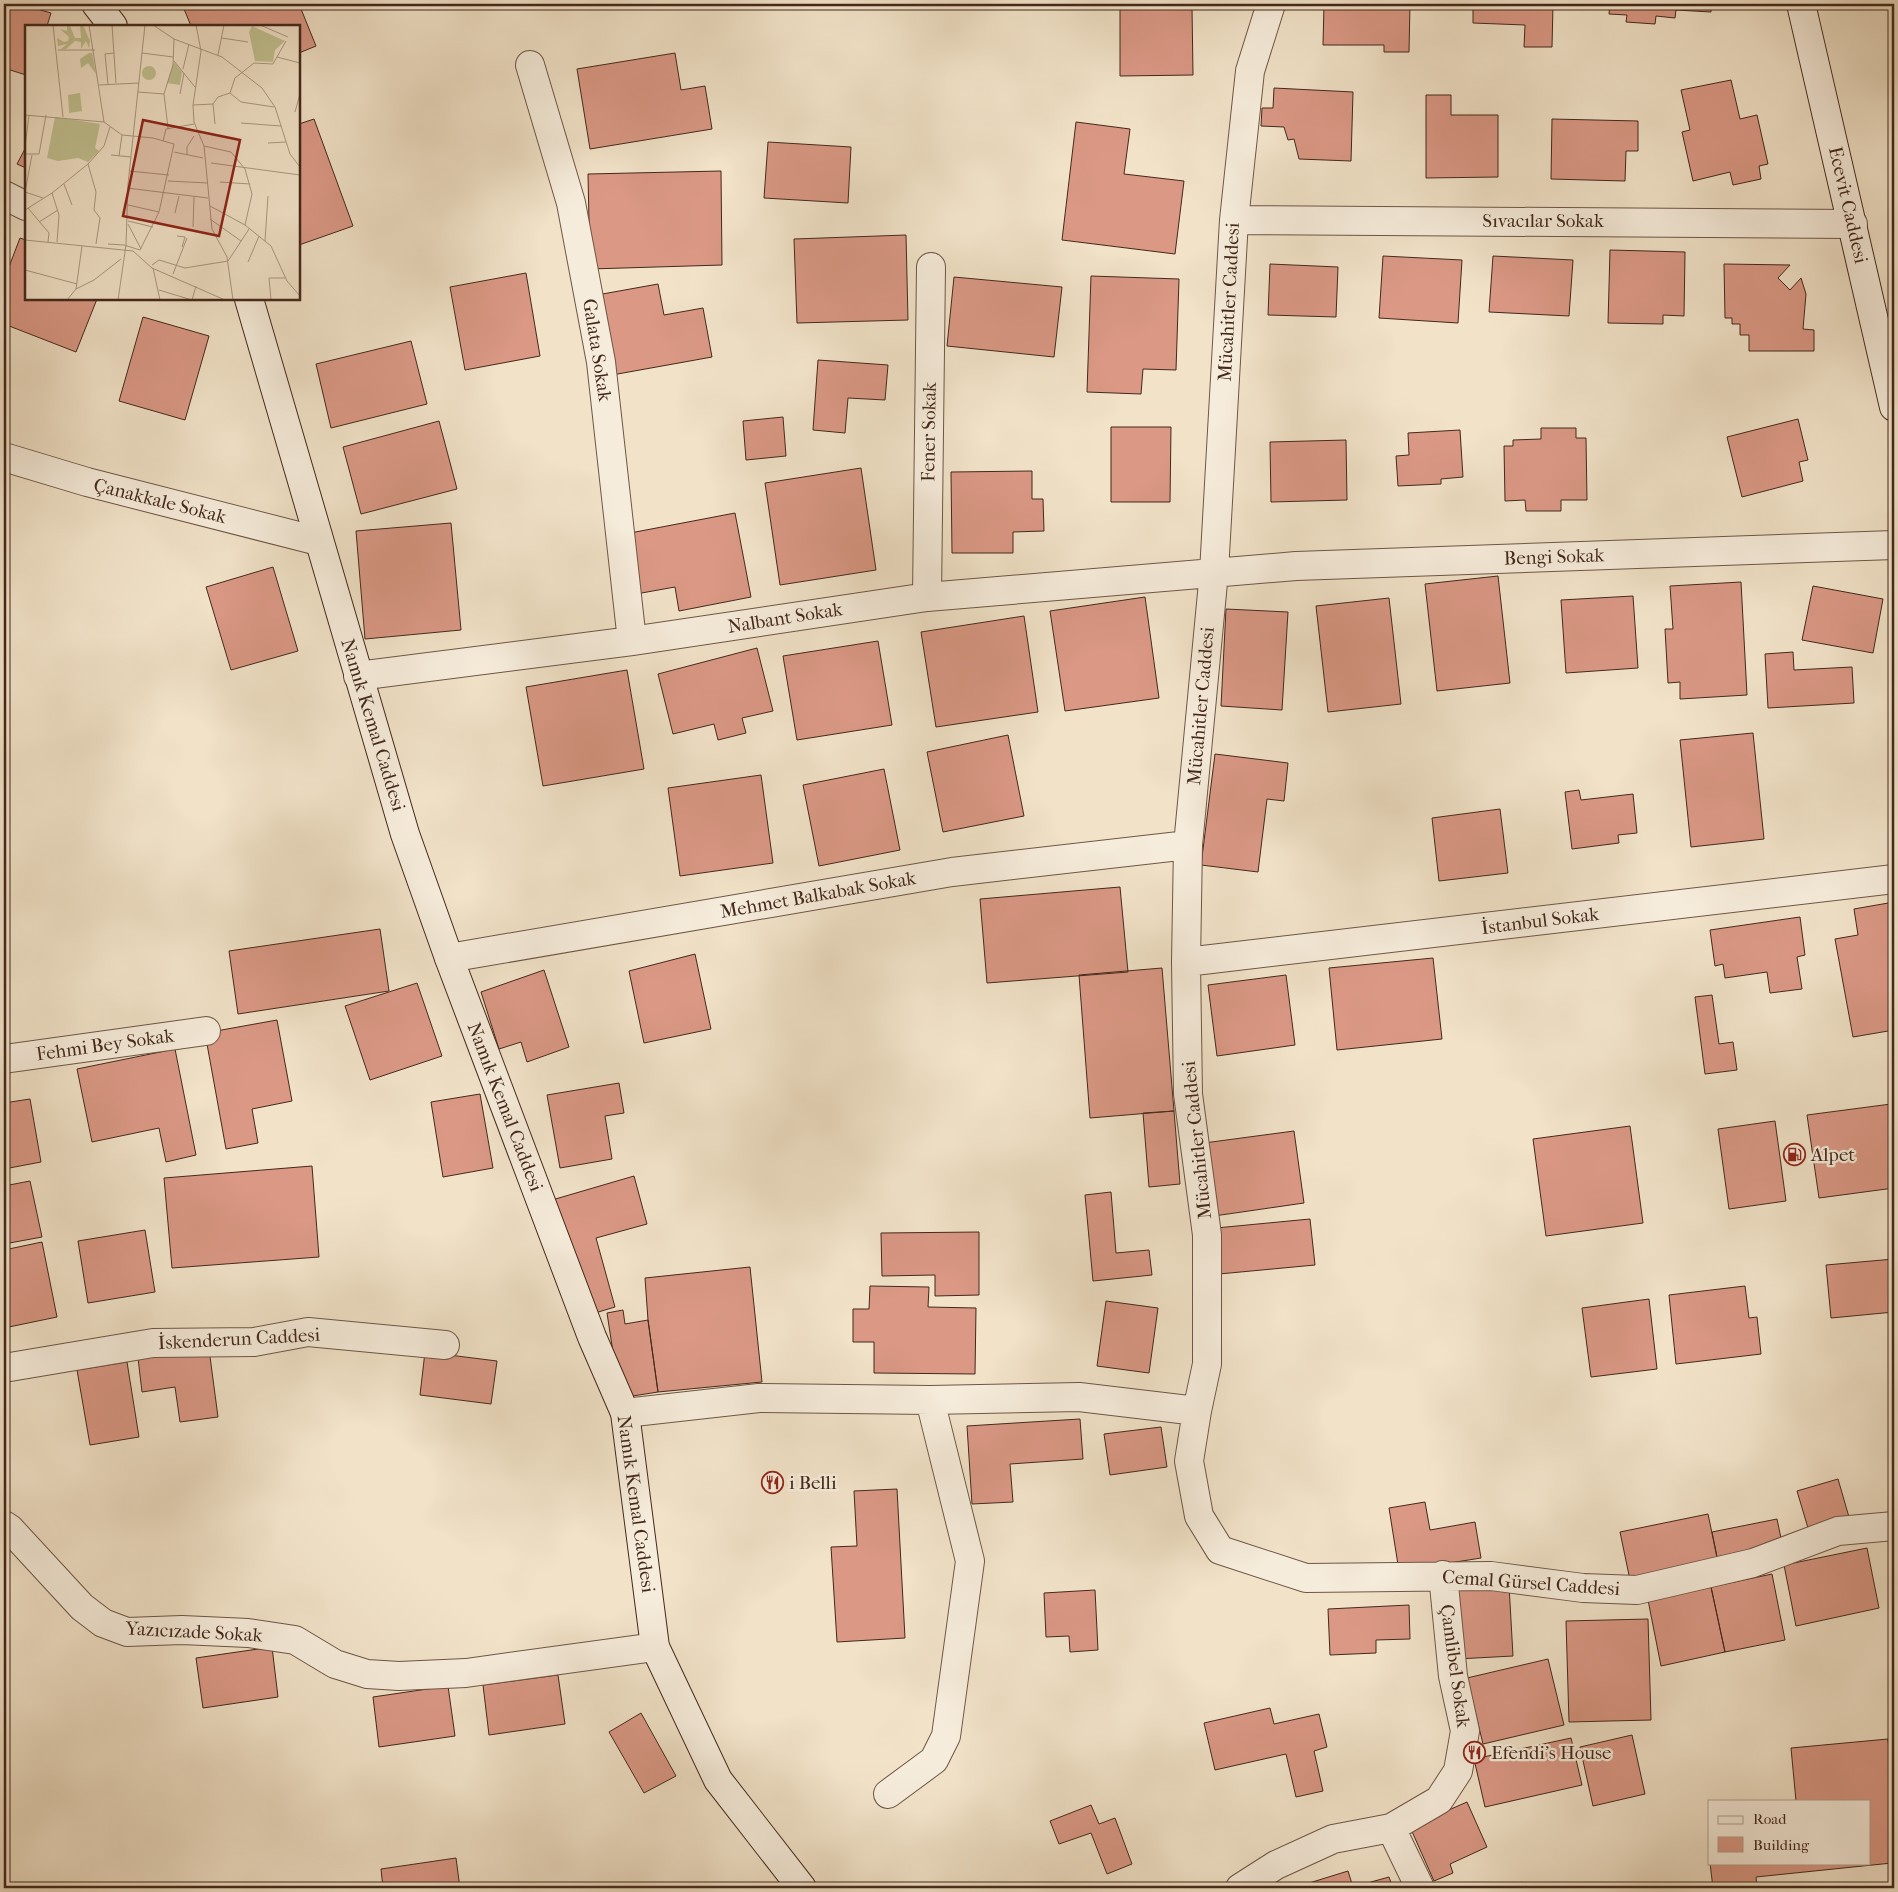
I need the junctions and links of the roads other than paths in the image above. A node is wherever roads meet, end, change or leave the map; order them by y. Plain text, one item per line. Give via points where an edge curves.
1 (96, 4) edge
2 (1271, 4) edge
3 (1801, 4) edge
4 (112, 25) edge
5 (530, 65) dead end
6 (4, 196) edge
7 (25, 206) edge
8 (1234, 220) junction
9 (1853, 224) junction
10 (931, 267) dead end
11 (249, 300) edge
12 (1894, 407) edge
13 (4, 457) edge
14 (318, 541) junction
15 (1894, 545) edge
16 (1214, 572) junction
17 (927, 597) junction
18 (632, 641) junction
19 (358, 676) junction
20 (1188, 845) junction
21 (1894, 879) edge
22 (449, 958) junction
23 (1186, 962) junction
24 (206, 1031) dead end
25 (4, 1059) edge
26 (445, 1345) dead end
27 (4, 1368) edge
28 (930, 1400) junction
29 (1197, 1411) junction
30 (625, 1413) junction
31 (4, 1525) edge
32 (1894, 1526) edge
33 (1443, 1575) junction
34 (655, 1647) junction
35 (888, 1794) dead end
36 (1391, 1828) junction
37 (802, 1888) edge
38 (1240, 1888) edge
39 (1420, 1888) edge

1 - 4 street
2 - 8 street, Mücahitler Caddesi via 1250,71
3 - 9 street, Ecevit Caddesi
5 - 18 street, Galata Sokak via 571,203 601,362
6 - 7 street
8 - 9 street, Sıvacılar Sokak
8 - 16 street, Mücahitler Caddesi
9 - 12 street, Ecevit Caddesi
10 - 17 street, Fener Sokak
11 - 14 street, Namık Kemal Caddesi
13 - 14 street, Çanakkale Sokak via 87,482
14 - 19 street, Namık Kemal Caddesi
15 - 16 street, Bengi Sokak via 1296,566
16 - 17 street, Nalbant Sokak
16 - 20 street, Mücahitler Caddesi
17 - 18 street, Nalbant Sokak
18 - 19 street, Nalbant Sokak
19 - 22 street, Namık Kemal Caddesi via 405,834
20 - 22 street, Mehmet Balkabak Sokak via 952,872
20 - 23 street, Mücahitler Caddesi
21 - 23 street, İstanbul Sokak
22 - 30 street, Namık Kemal Caddesi via 592,1337
23 - 29 street, Mücahitler Caddesi via 1188,1094 1207,1235 1208,1364
24 - 25 street, Fehmi Bey Sokak
26 - 27 street, İskenderun Caddesi via 308,1332 254,1342 153,1343
28 - 29 street via 1079,1397
28 - 30 street via 760,1398
28 - 35 street via 970,1561 946,1736 934,1760
29 - 33 street, Cemal Gürsel Caddesi via 1189,1461 1199,1516 1220,1550 1306,1578
30 - 34 street, Namık Kemal Caddesi
31 - 34 street, Yazıcızade Sokak via 82,1607 103,1622 128,1632 248,1632 295,1640 335,1664 367,1674 399,1676 466,1673
32 - 33 street, Cemal Gürsel Caddesi via 1838,1531 1753,1564 1637,1590 1583,1588 1491,1576
33 - 36 street, Çamlibel Sokak via 1453,1676 1465,1731 1458,1771 1439,1800
34 - 37 street, Namık Kemal Caddesi via 718,1780
36 - 38 street, Çamlibel Sokak via 1333,1839 1276,1865
36 - 39 street

